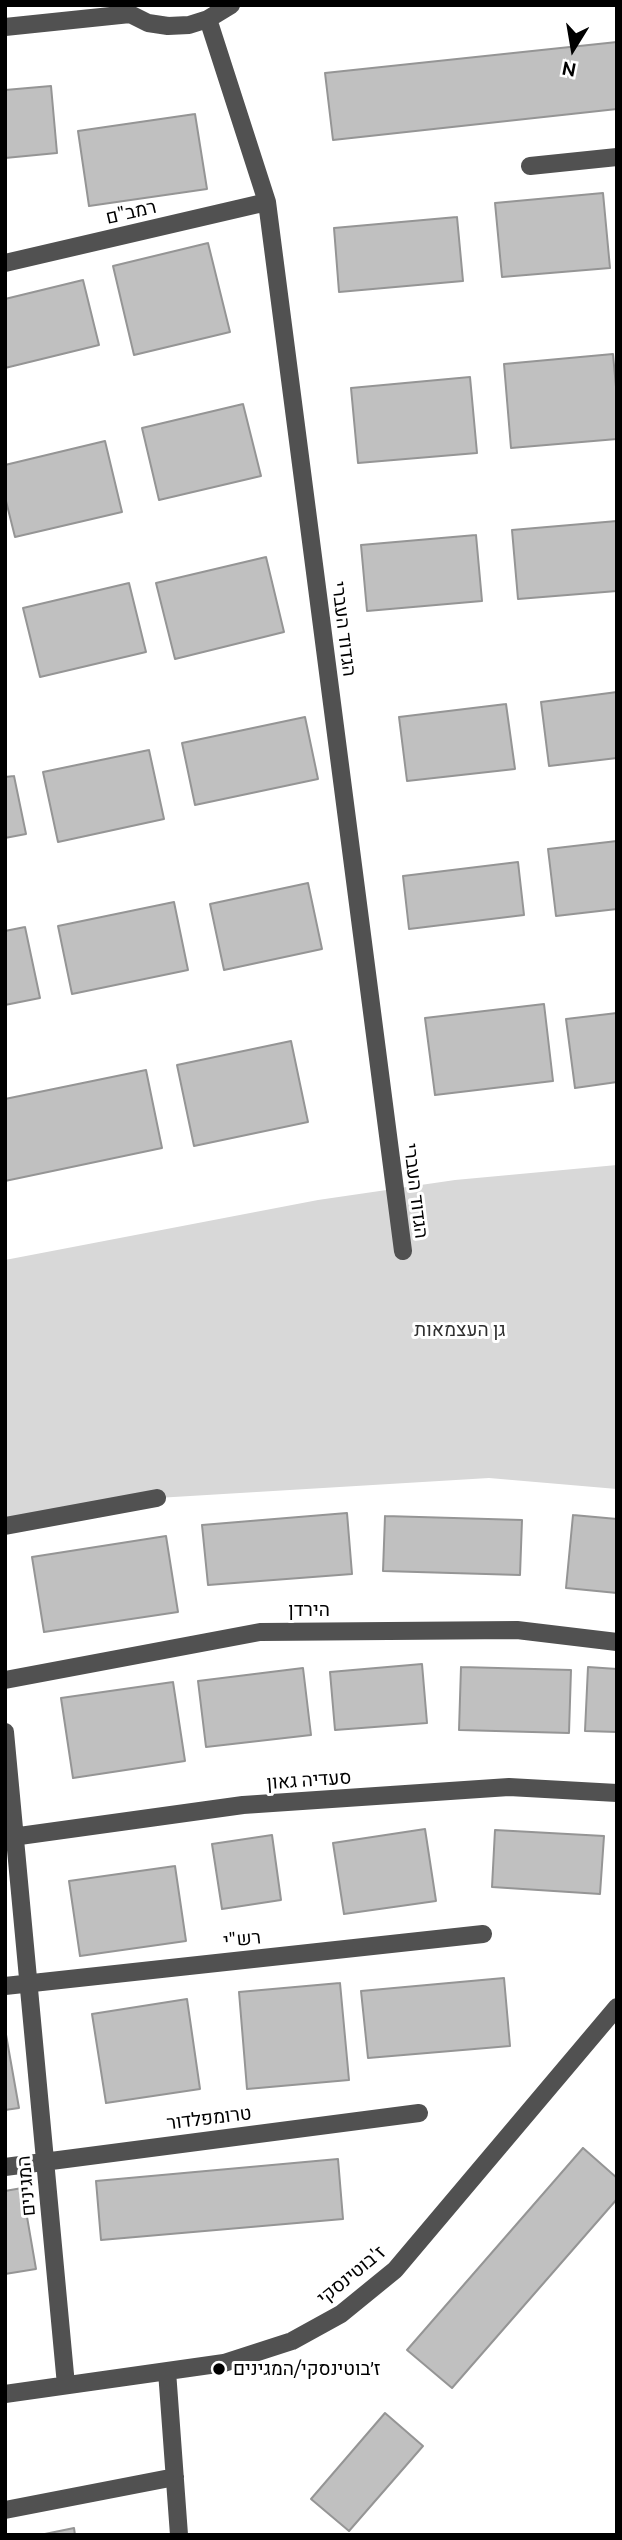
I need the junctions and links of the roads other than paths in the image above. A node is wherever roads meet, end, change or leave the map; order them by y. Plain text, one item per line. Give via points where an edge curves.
1 (231, 5) edge
2 (124, 10) edge
3 (208, 19) junction
4 (5, 27) edge
5 (617, 157) edge
6 (530, 166) dead end
7 (267, 202) junction
8 (5, 263) edge
9 (403, 1251) dead end
10 (157, 1498) dead end
11 (5, 1526) edge
12 (617, 1642) edge
13 (5, 1680) edge
14 (5, 1732) edge
15 (617, 1793) edge
16 (10, 1837) edge
17 (483, 1934) dead end
18 (29, 1983) junction
19 (5, 1986) edge
20 (617, 2007) edge
21 (419, 2113) dead end
22 (45, 2161) junction
23 (5, 2167) edge
24 (167, 2371) junction
25 (66, 2385) junction
26 (5, 2394) edge
27 (175, 2477) junction
28 (5, 2510) edge
29 (179, 2535) edge

1 - 3 street
2 - 3 street via 148,23 168,26
2 - 4 street
3 - 7 street, הגדוד העברי
5 - 6 street
7 - 8 street, רמב"ם
7 - 9 street, הגדוד העברי
10 - 11 street
12 - 13 street, הירדן via 517,1630 260,1632
14 - 16 street, המגינים
15 - 16 street, סעדיה גאון via 509,1787 257,1804
16 - 18 street, המגינים
17 - 18 street, רש"י
18 - 19 street, רש"י
18 - 22 street, המגינים
20 - 24 street, ז'בוטינסקי via 395,2270 341,2314 292,2341 224,2363
21 - 22 street, טרומפלדור
22 - 23 street, טרומפלדור
22 - 25 street, המגינים
24 - 25 street, ז'בוטינסקי
24 - 27 street
25 - 26 street, ז'בוטינסקי
27 - 28 street
27 - 29 street

